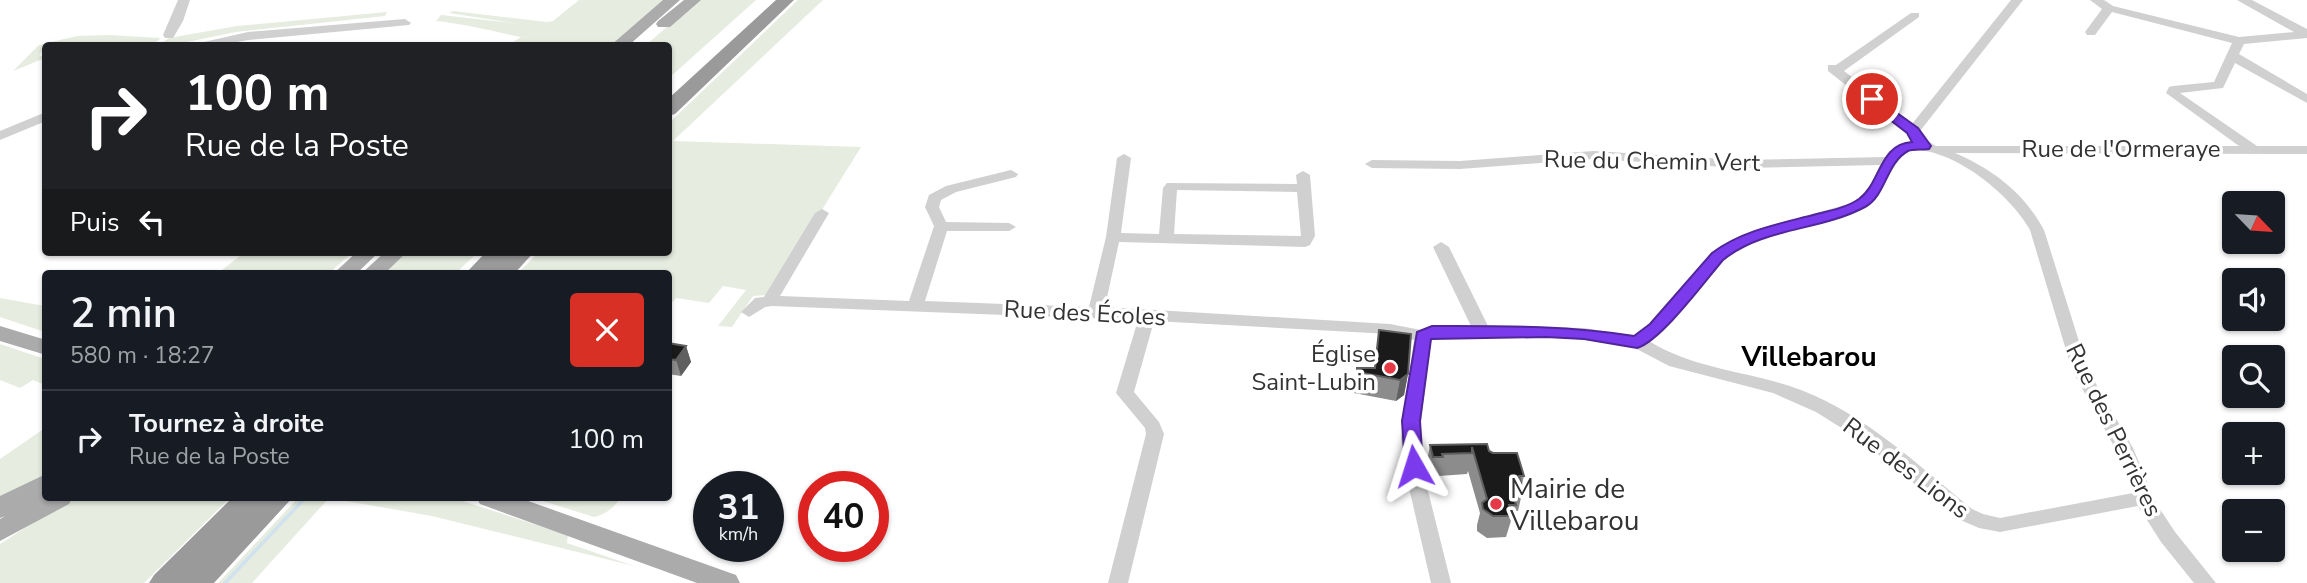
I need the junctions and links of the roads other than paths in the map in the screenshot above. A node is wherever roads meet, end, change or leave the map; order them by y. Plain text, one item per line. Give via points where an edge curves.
1 (184, 0) edge
2 (673, 0) edge
3 (692, 0) edge
4 (768, 0) edge
5 (786, 0) edge
6 (2017, 0) edge
7 (2096, 0) edge
8 (2243, 0) edge
9 (2109, 8) junction
10 (1915, 15) dead end
11 (405, 23) dead end
12 (2091, 32) dead end
13 (2307, 34) edge
14 (169, 35) dead end
15 (2239, 41) junction
16 (214, 42) edge
17 (623, 42) edge
18 (644, 42) edge
19 (2233, 56) junction
20 (672, 87) edge
21 (2307, 99) edge
22 (672, 106) edge
23 (42, 118) edge
24 (1913, 131) junction
25 (0, 136) edge
26 (1930, 148) junction
27 (2307, 149) edge
28 (2254, 150) junction
29 (1124, 158) dead end
30 (1889, 161) junction
31 (1372, 164) dead end
32 (1011, 174) dead end
33 (822, 213) dead end
34 (941, 226) junction
35 (1009, 228) dead end
36 (1113, 237) junction
37 (1166, 239) junction
38 (1441, 247) dead end
39 (364, 256) edge
40 (392, 256) edge
41 (495, 256) edge
42 (519, 256) edge
43 (348, 270) edge
44 (376, 270) edge
45 (480, 270) edge
46 (505, 270) edge
47 (769, 301) junction
48 (916, 305) junction
49 (749, 312) dead end
50 (1096, 312) junction
51 (1147, 315) junction
52 (1482, 331) junction
53 (0, 333) edge
54 (1423, 336) junction
55 (1637, 342) junction
56 (42, 347) edge
57 (42, 485) edge
58 (2143, 498) junction
59 (53, 501) edge
60 (246, 501) edge
61 (275, 501) edge
62 (500, 501) edge
63 (0, 509) edge
64 (0, 531) edge
65 (164, 583) edge
66 (196, 583) edge
67 (727, 583) edge
68 (1118, 583) edge
69 (1441, 583) edge
70 (2206, 583) edge

1 - 14 street
2 - 17 main road
3 - 18 main road
4 - 20 highway
5 - 22 highway
6 - 24 street
7 - 9 street
8 - 13 street
9 - 12 street
9 - 15 street
10 - 24 street via 1834,70
11 - 16 street
13 - 15 street
15 - 19 street
19 - 21 street
19 - 28 street via 2219,85 2172,93
23 - 25 street
24 - 26 street via 1917,140
26 - 28 street, Rue de l'Ormeraye
26 - 30 street, Rue de l'Ormeraye via 1905,147
26 - 58 street, Rue des Perrières via 2003,186 2032,218 2073,351 2124,448
27 - 28 street, Rue de l'Ormeraye
29 - 36 street
30 - 31 street, Rue du Chemin Vert via 1730,163 1593,155 1460,165
30 - 55 street via 1862,203 1729,247
32 - 34 street via 937,195 932,207
33 - 47 street
34 - 35 street
34 - 48 street
36 - 37 street
36 - 50 street
37 - 37 street via 1305,242 1303,182 1172,186
38 - 52 street
39 - 43 main road
40 - 44 main road
41 - 45 highway
42 - 46 highway
47 - 48 street, Rue des Écoles
47 - 49 street via 756,304
48 - 50 street, Rue des Écoles
50 - 51 street, Rue des Écoles
51 - 54 street, Rue des Écoles via 1390,329
51 - 68 street via 1125,396 1155,434
52 - 54 street via 1432,331
52 - 55 street via 1584,333
53 - 56 main road
54 - 69 street via 1410,438
55 - 58 street, Rue des Lions via 1665,359 1782,390 1819,406 1859,429 1979,522 2000,525
57 - 63 main road
58 - 70 street, Rue des Perrières
59 - 64 main road
60 - 65 highway
61 - 66 highway
62 - 67 main road

